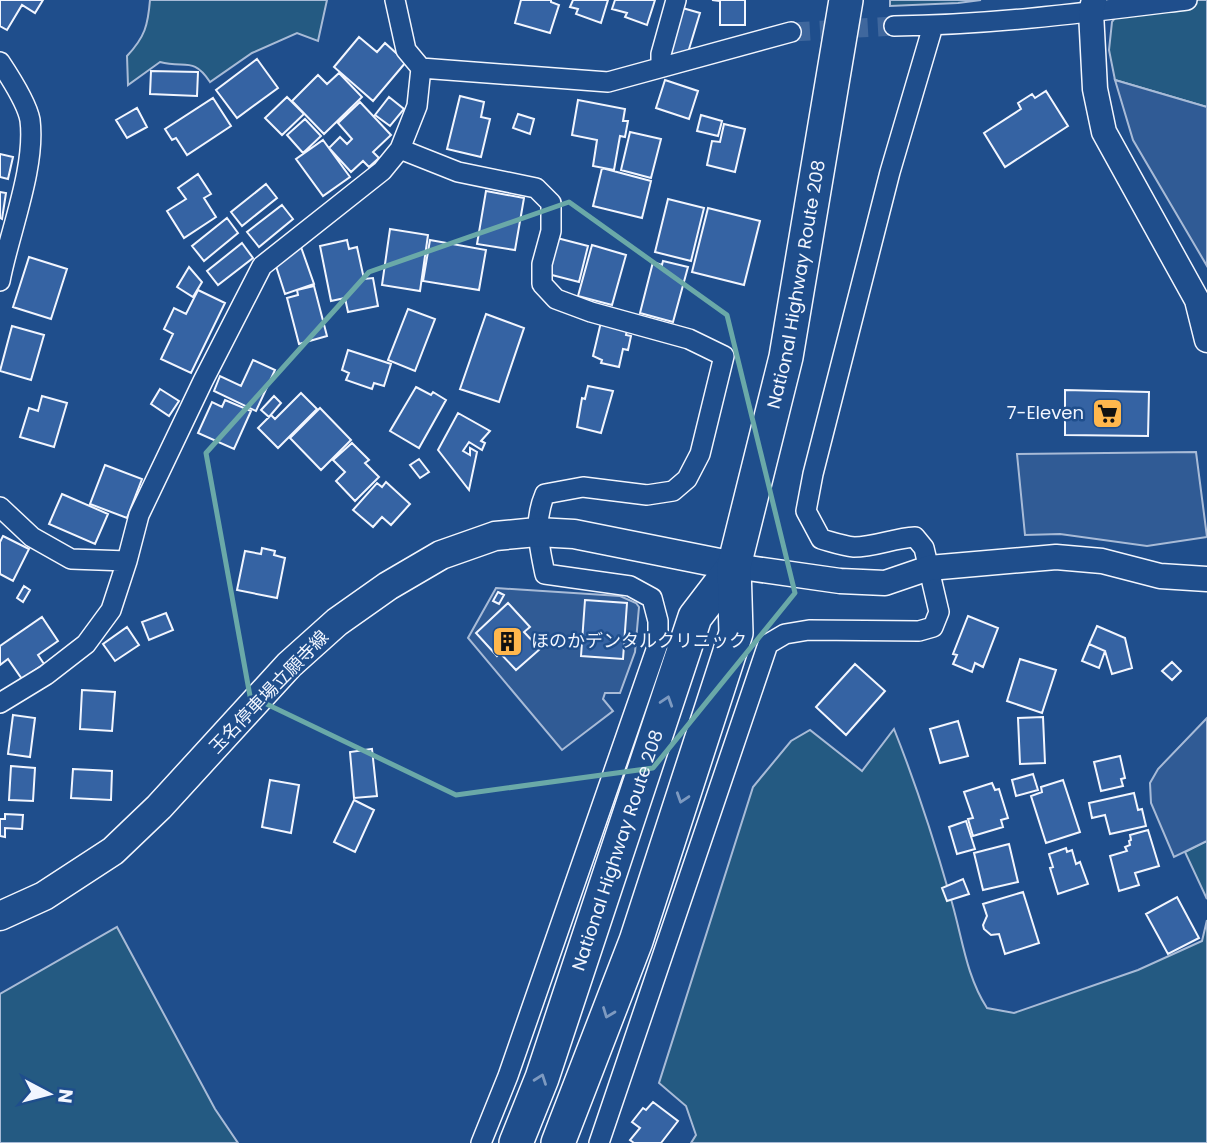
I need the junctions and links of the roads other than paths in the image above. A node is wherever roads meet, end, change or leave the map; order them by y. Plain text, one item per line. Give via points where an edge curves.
1 (394, 0) edge
2 (676, 0) edge
3 (846, 0) edge
4 (1187, 0) edge
5 (1093, 6) edge
6 (894, 26) tunnel mouth
7 (933, 26) junction
8 (791, 32) tunnel mouth
9 (0, 62) edge
10 (661, 66) junction
11 (421, 68) junction
12 (400, 149) junction
13 (0, 281) edge
14 (1207, 340) edge
15 (0, 507) edge
16 (537, 531) junction
17 (127, 561) junction
18 (734, 566) junction
19 (929, 568) junction
20 (1207, 579) edge
21 (0, 703) edge
22 (0, 916) edge
23 (481, 1143) edge
24 (516, 1143) edge
25 (558, 1143) edge
26 (599, 1143) edge

1 - 11 street via 406,50
2 - 10 street
3 - 18 highway, National Highway Route 208 via 786,357
4 - 5 street
5 - 7 street
5 - 14 street via 1095,89 1104,132 1197,300
6 - 7 street
7 - 19 street via 890,172 806,511 821,539 839,544 855,547 915,537 924,548
8 - 10 street
9 - 13 street via 30,118 29,158
10 - 11 street via 608,82
11 - 12 street via 417,106
12 - 16 street via 458,172 536,188 551,203 542,284 556,299 689,339 724,356 700,454 687,480 673,491 647,495 583,487 545,494 538,509
12 - 17 street via 382,171 262,266 139,515
15 - 17 street via 32,537 71,559
16 - 18 main road, 玉名停車場立願寺線 via 574,534
16 - 22 main road, 玉名停車場立願寺線 via 495,536 441,555 337,622 289,665 159,807 113,850 44,896
16 - 23 street via 545,574 630,586 653,598 658,644
17 - 21 street via 111,610 86,644
18 - 19 street via 885,583
24 -> 18 highway, National Highway Route 208 via 695,617
18 -> 25 highway, National Highway Route 208 via 736,633 636,941
19 - 20 street via 1056,557 1102,561 1160,576
19 - 26 street via 939,612 933,627 919,631 809,630 785,634 768,644

